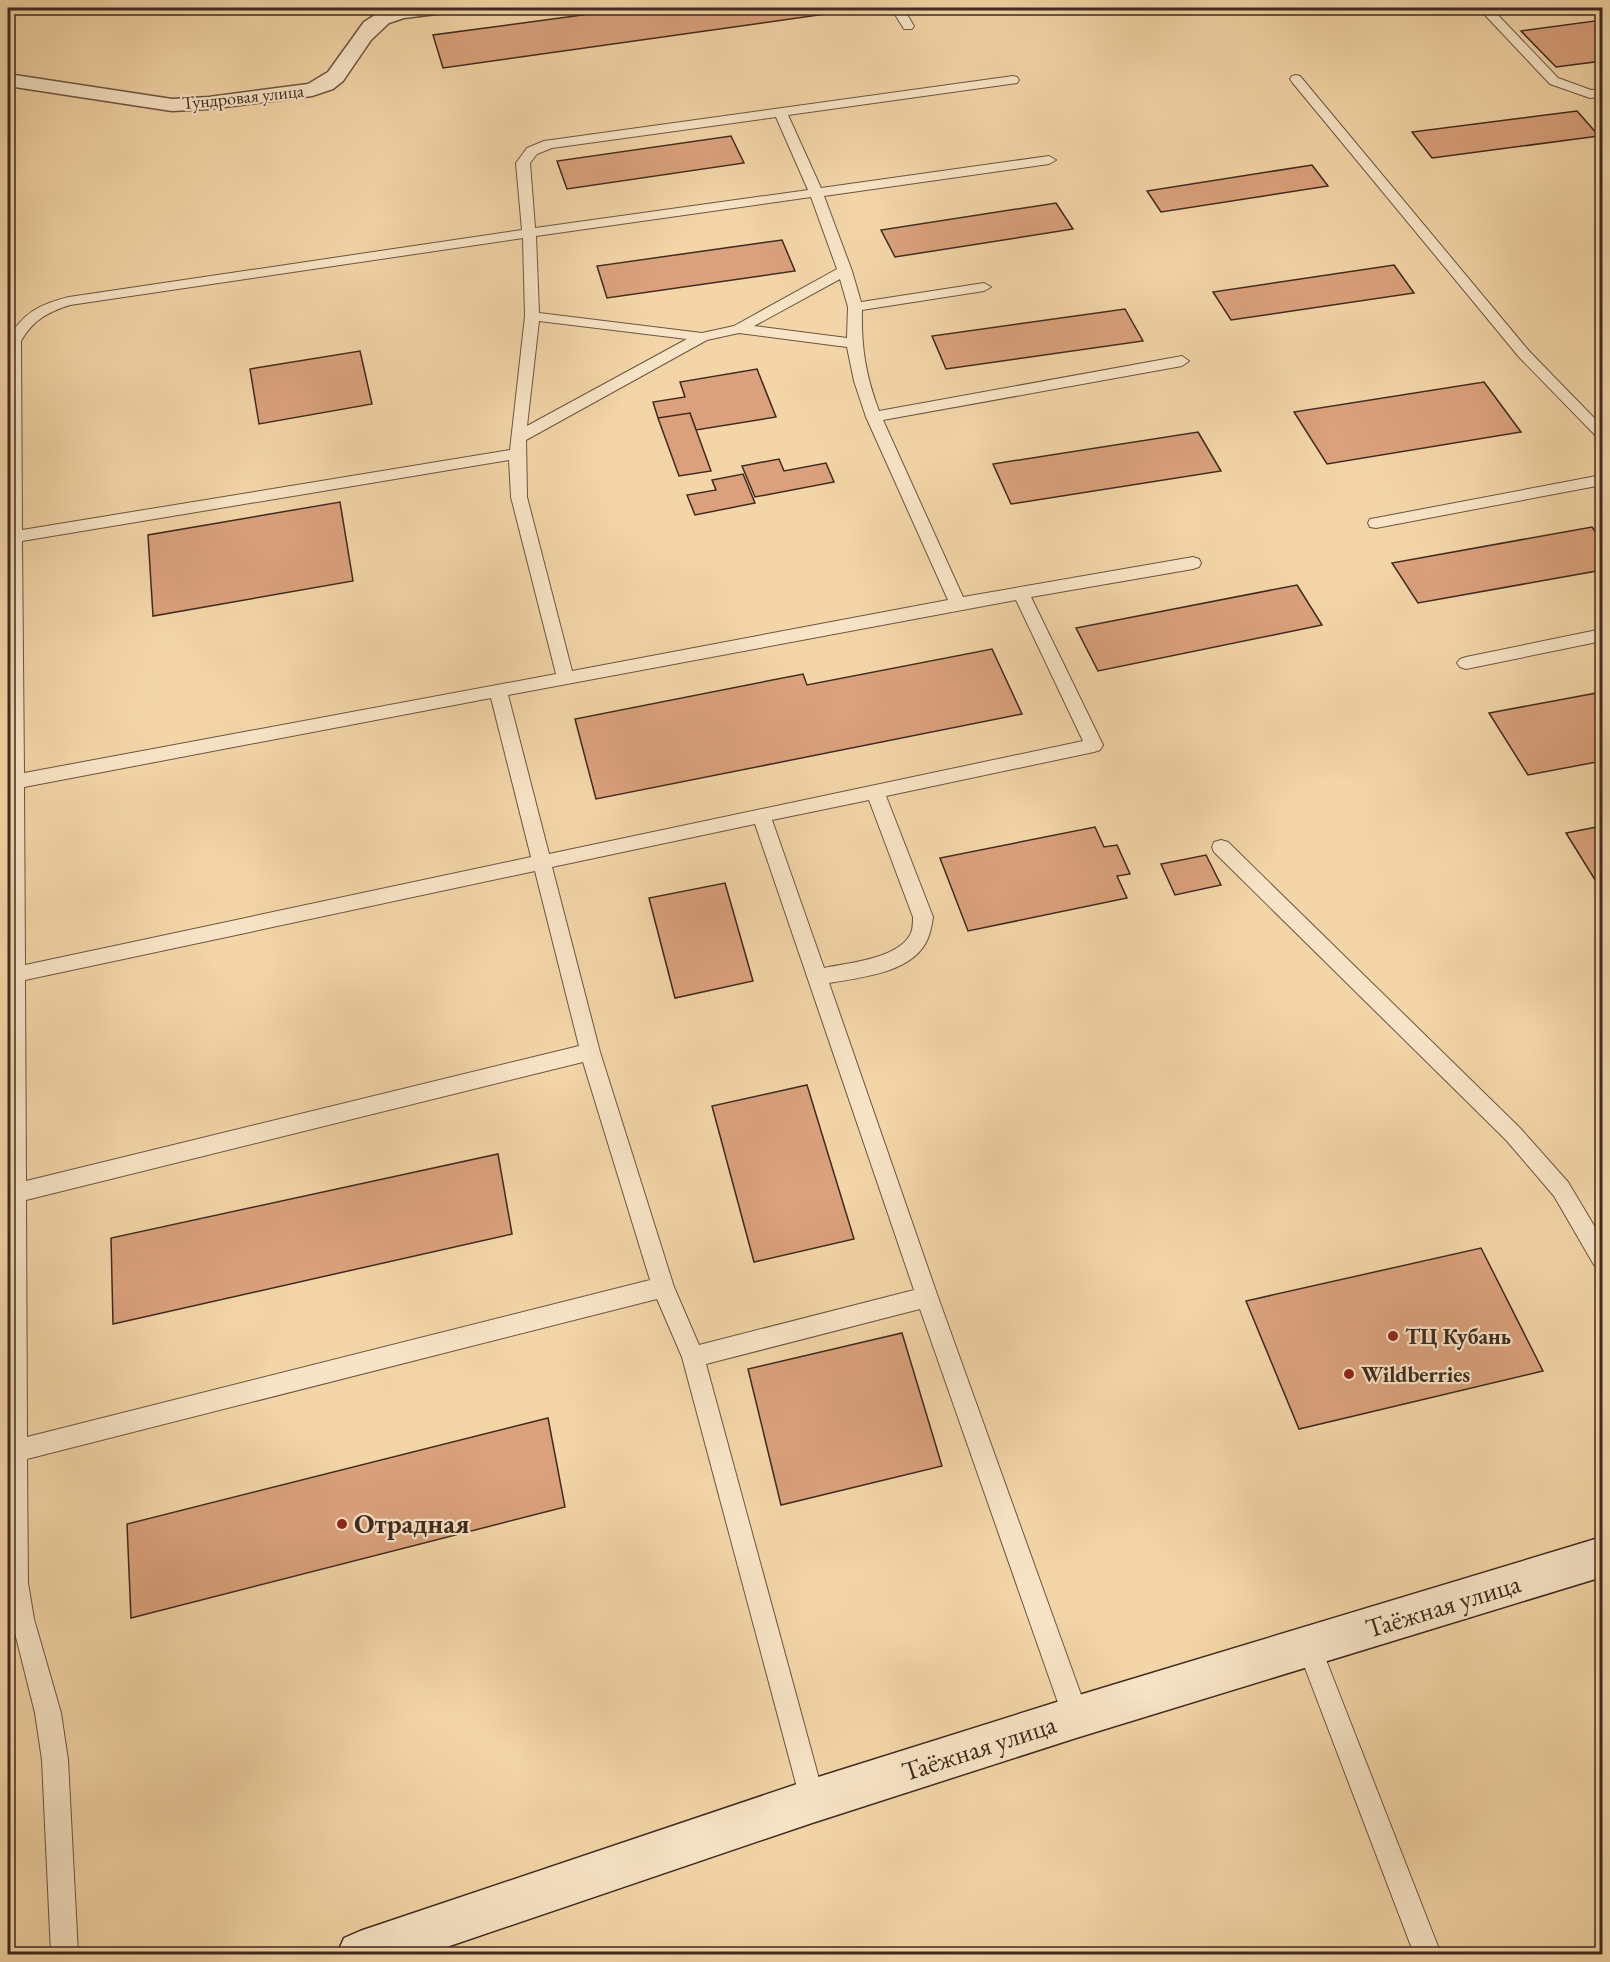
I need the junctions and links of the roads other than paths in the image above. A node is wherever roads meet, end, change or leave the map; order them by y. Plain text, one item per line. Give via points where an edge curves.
1 (446, 8) edge
2 (897, 8) edge
3 (1504, 8) edge
4 (908, 26) dead end
5 (1296, 79) dead end
6 (8, 80) edge
7 (1013, 80) dead end
8 (1602, 93) edge
9 (781, 113) junction
10 (1049, 160) dead end
11 (816, 193) junction
12 (529, 233) junction
13 (845, 271) junction
14 (984, 287) dead end
15 (855, 308) junction
16 (532, 316) junction
17 (739, 329) junction
18 (702, 337) junction
19 (854, 344) junction
20 (1182, 361) dead end
21 (874, 417) junction
22 (1602, 434) edge
23 (516, 446) junction
24 (1602, 480) edge
25 (1376, 523) dead end
26 (14, 537) junction
27 (1193, 563) dead end
28 (1020, 593) junction
29 (958, 604) junction
30 (1602, 635) edge
31 (1466, 663) dead end
32 (565, 676) junction
33 (498, 690) junction
34 (10, 782) edge
35 (875, 792) junction
36 (762, 817) junction
37 (1221, 847) dead end
38 (541, 861) junction
39 (11, 975) edge
40 (817, 976) junction
41 (590, 1052) junction
42 (11, 1194) edge
43 (1602, 1258) edge
44 (663, 1287) junction
45 (927, 1297) junction
46 (693, 1357) junction
47 (15, 1450) junction
48 (1602, 1557) edge
49 (1309, 1647) junction
50 (1076, 1717) junction
51 (812, 1801) junction
52 (64, 1954) edge
53 (360, 1954) edge
54 (1428, 1954) edge

1 - 6 street, Тундровая улица via 382,19 371,27 337,77 312,90 172,105
2 - 4 lane
3 - 8 lane via 1487,10 1554,81 1590,94
5 - 22 lane via 1524,354
7 - 9 lane
9 - 11 lane
9 - 12 lane via 549,144 532,151 523,163
10 - 11 lane
11 - 12 lane
11 - 13 lane
12 - 16 lane
12 - 26 lane via 43,308 23,322 14,341
13 - 15 lane
13 - 17 lane
14 - 15 lane
15 - 19 lane
16 - 18 lane
16 - 23 lane
17 - 18 lane
17 - 19 lane
18 - 23 lane
19 - 21 lane via 861,381
20 - 21 lane
21 - 29 lane
23 - 26 lane
23 - 32 lane via 519,497
24 - 25 lane
26 - 34 lane
27 - 28 lane
28 - 29 lane
28 - 35 lane via 1094,745
29 - 32 lane
30 - 31 lane
32 - 33 lane
33 - 34 lane
33 - 38 lane
34 - 39 lane
35 - 36 lane
35 - 40 lane via 923,917 920,937 905,953 882,963
36 - 38 lane
36 - 40 lane
37 - 43 lane via 1513,1134 1561,1189
38 - 39 lane
38 - 41 lane
39 - 42 lane
40 - 45 lane
41 - 42 lane
41 - 44 lane
42 - 47 lane
44 - 46 lane
44 - 47 lane
45 - 46 lane
45 - 50 lane
46 - 51 lane
47 - 52 lane via 16,1583 50,1724
48 - 49 street, Таёжная улица
49 - 50 street, Таёжная улица
49 - 54 lane
50 - 51 street, Таёжная улица
51 - 53 street, Таёжная улица

